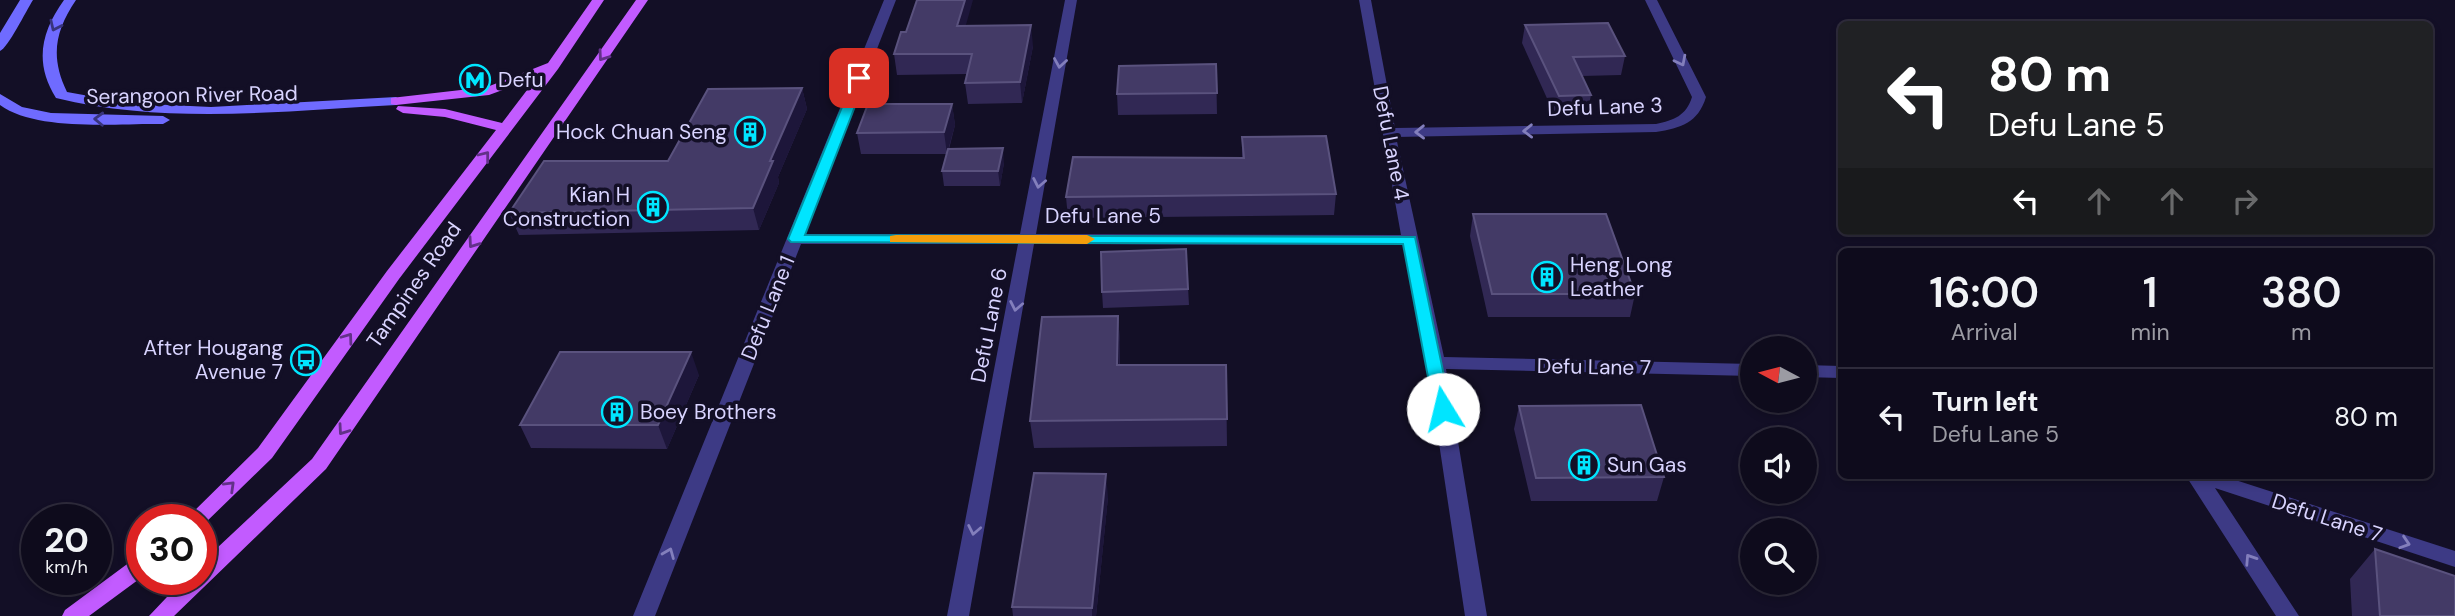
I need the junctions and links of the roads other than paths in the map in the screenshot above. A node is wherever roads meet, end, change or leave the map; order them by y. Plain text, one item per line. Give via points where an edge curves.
1 (27, 0) edge
2 (70, 0) edge
3 (598, 0) edge
4 (642, 0) edge
5 (890, 0) edge
6 (1071, 0) edge
7 (1365, 0) edge
8 (1651, 0) edge
9 (0, 47) edge
10 (553, 66) junction
11 (0, 98) edge
12 (393, 105) junction
13 (506, 128) junction
14 (1388, 133) junction
15 (796, 239) junction
16 (1028, 239) junction
17 (1410, 240) junction
18 (1436, 363) junction
19 (1740, 370) edge
20 (1817, 371) edge
21 (1838, 372) edge
22 (2200, 479) edge
23 (2207, 479) edge
24 (212, 504) edge
25 (2455, 559) edge
26 (217, 562) edge
27 (126, 577) edge
28 (182, 595) edge
29 (73, 616) edge
30 (160, 616) edge
31 (643, 616) edge
32 (958, 616) edge
33 (1476, 616) edge
34 (2288, 616) edge

1 - 9 street
2 -> 12 street, Serangoon River Road via 51,32 46,55 49,73 61,95 128,107 211,111
3 - 10 main road, Tampines Road
4 -> 26 main road, Tampines Road via 319,464
5 - 15 street, Defu Lane 1
6 -> 16 street, Defu Lane 6
7 - 14 street, Defu Lane 4
8 -> 14 street, Defu Lane 3 via 1699,97 1697,109 1684,123 1656,128
10 - 12 main road via 489,91
10 - 13 main road, Tampines Road
12 -> 11 street, Serangoon River Road via 216,119 130,120 51,117 18,111
12 - 13 main road
24 -> 13 main road, Tampines Road via 265,453
14 - 17 street, Defu Lane 4
15 - 16 street, Defu Lane 5
31 -> 15 street, Defu Lane 1
16 - 17 street, Defu Lane 5
16 -> 32 street, Defu Lane 6
17 - 18 street, Defu Lane 4
18 - 19 street, Defu Lane 7
18 - 33 street, Defu Lane 4
20 - 21 street
34 -> 22 street
23 -> 25 street, Defu Lane 7
27 - 29 main road
28 - 30 main road, Tampines Road

